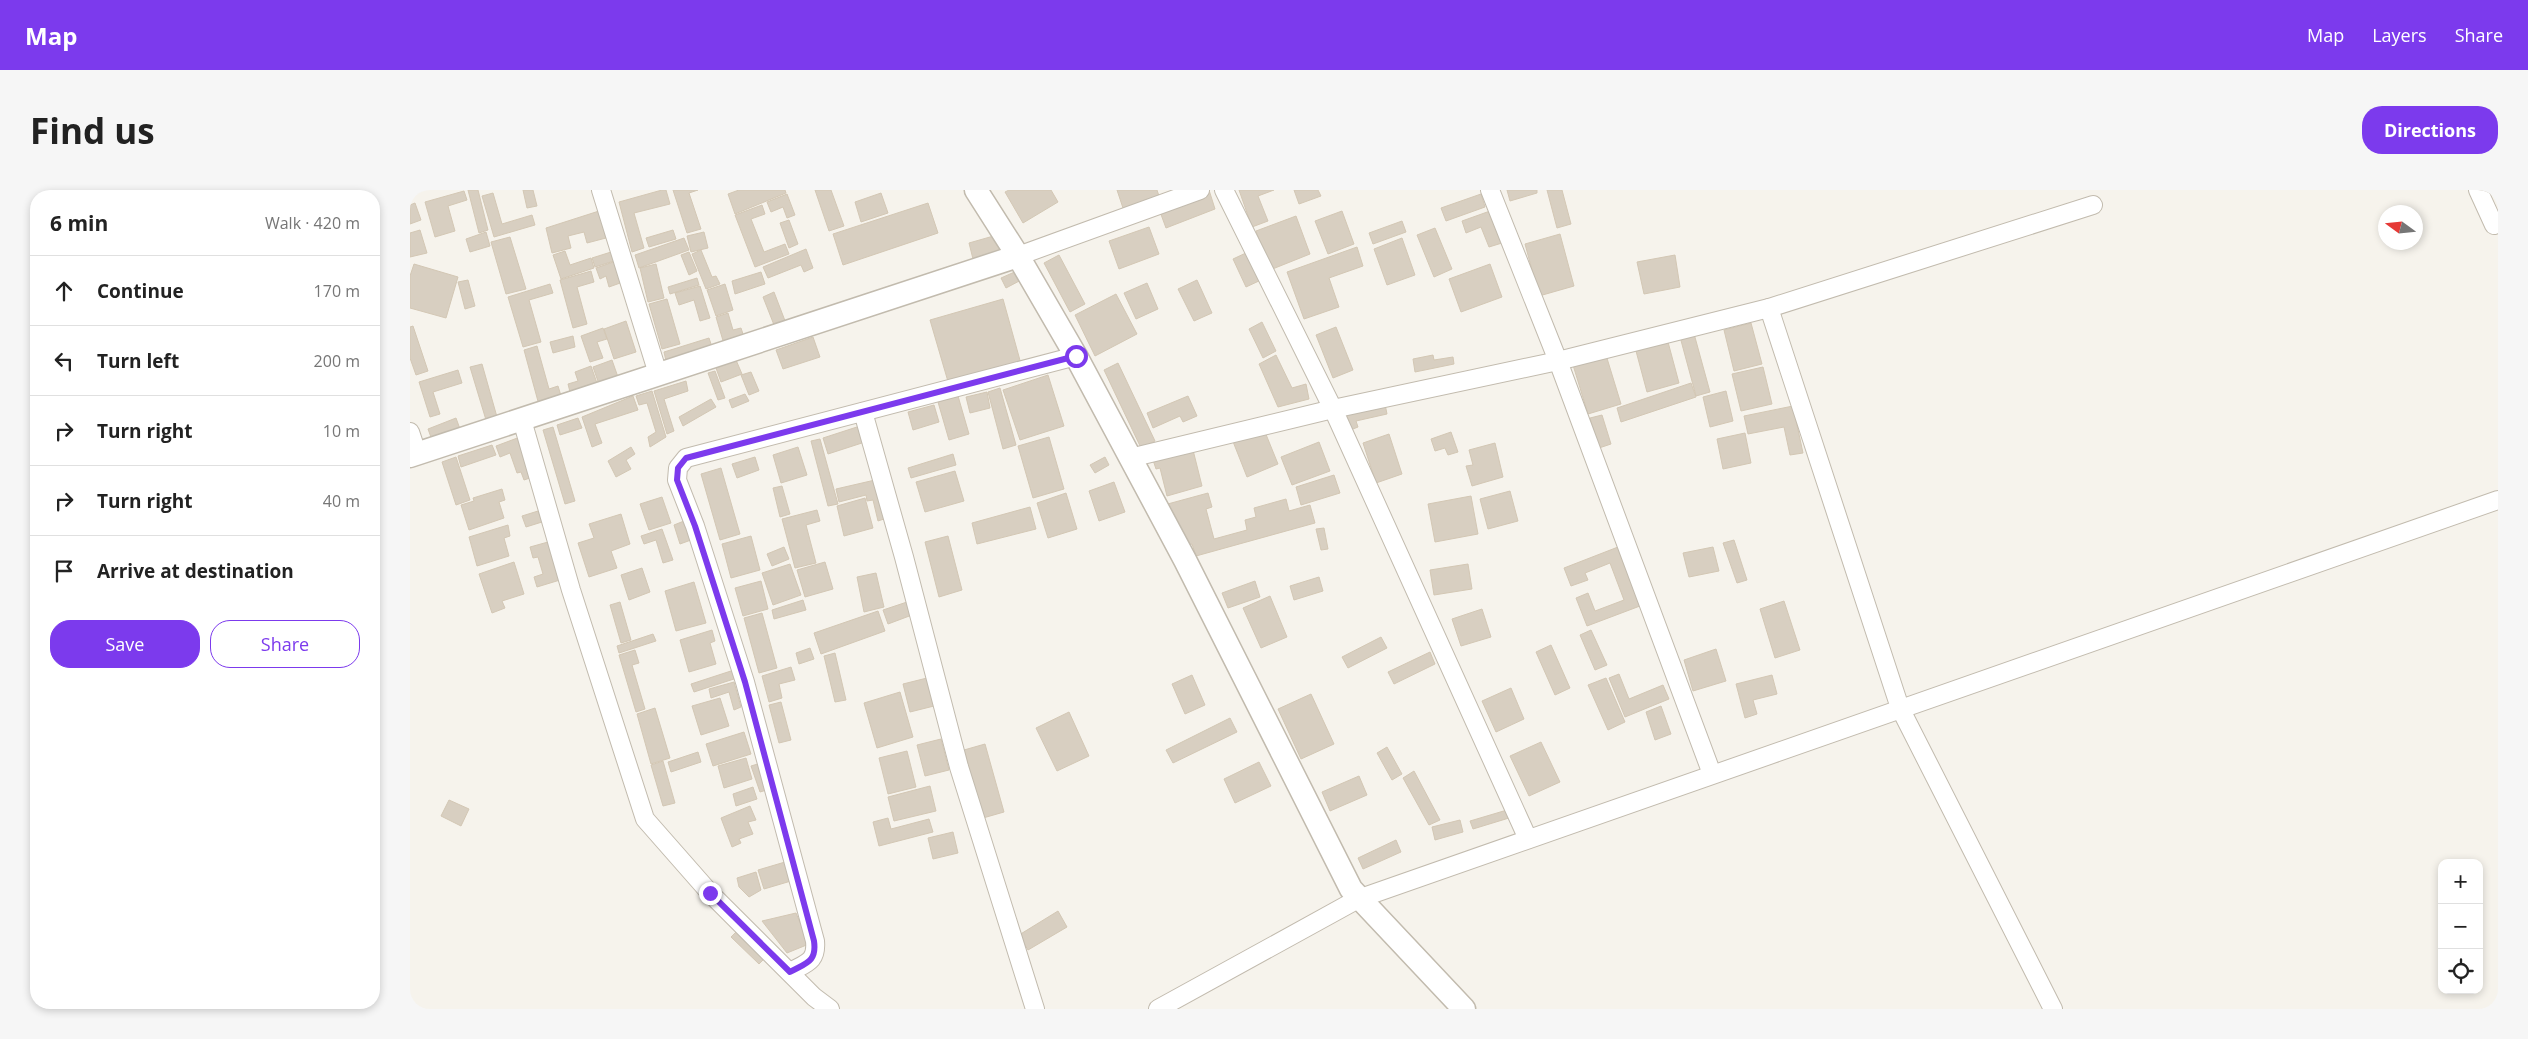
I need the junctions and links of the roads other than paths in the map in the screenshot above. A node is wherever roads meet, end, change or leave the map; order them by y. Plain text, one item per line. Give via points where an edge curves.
1 (601, 190) edge
2 (976, 190) edge
3 (1200, 190) edge
4 (1224, 190) edge
5 (1490, 190) edge
6 (2478, 190) edge
7 (2093, 205) dead end
8 (2494, 225) dead end
9 (1018, 256) junction
10 (1769, 308) junction
11 (1076, 356) junction
12 (1558, 361) junction
13 (658, 374) junction
14 (1334, 409) junction
15 (863, 412) junction
16 (522, 420) junction
17 (412, 447) edge
18 (1130, 458) junction
19 (2498, 500) edge
20 (1900, 708) junction
21 (1712, 774) junction
22 (1528, 839) junction
23 (1358, 899) junction
24 (790, 972) junction
25 (830, 1009) edge
26 (1035, 1009) edge
27 (1158, 1009) edge
28 (1464, 1009) edge
29 (2053, 1009) edge

1 - 13 street
2 - 9 street
3 - 9 street
4 - 14 street
5 - 12 street
6 - 8 street
7 - 10 street
9 - 11 street
9 - 13 street
10 - 12 street
10 - 20 street
11 - 15 street
11 - 18 street
12 - 14 street
12 - 21 street
13 - 16 street
14 - 18 street
14 - 22 street
15 - 24 street via 686,458 678,468 677,480 745,682 814,941 814,958
15 - 26 street via 958,767
16 - 17 street
16 - 24 street via 574,600 645,819 710,893
18 - 23 street
19 - 20 street
20 - 21 street
20 - 29 street
21 - 22 street
22 - 23 street
23 - 27 street
23 - 28 street
24 - 25 street

